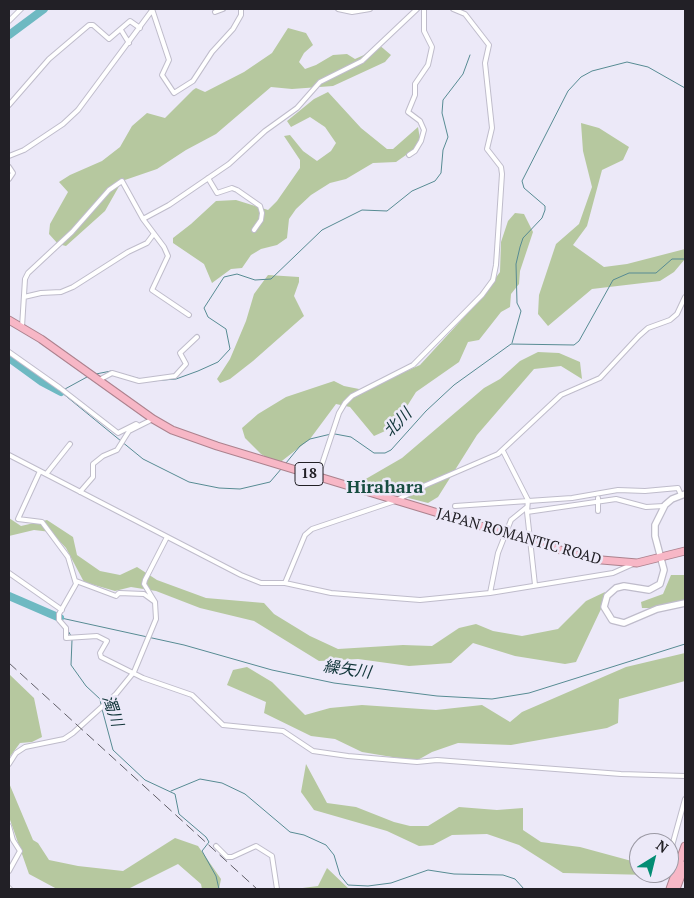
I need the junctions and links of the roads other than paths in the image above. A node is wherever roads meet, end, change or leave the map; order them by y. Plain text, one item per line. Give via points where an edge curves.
1 (21, 9) edge
2 (152, 9) edge
3 (223, 9) edge
4 (242, 9) edge
5 (338, 9) edge
6 (370, 9) edge
7 (417, 9) edge
8 (424, 9) edge
9 (453, 9) edge
10 (214, 12) dead end
11 (9, 21) edge
12 (140, 28) junction
13 (121, 30) junction
14 (129, 43) junction
15 (9, 105) edge
16 (409, 155) dead end
17 (9, 156) edge
18 (9, 167) edge
19 (208, 178) junction
20 (9, 179) edge
21 (143, 219) junction
22 (254, 230) dead end
23 (154, 236) junction
24 (685, 296) edge
25 (24, 297) junction
26 (189, 315) dead end
27 (9, 320) edge
28 (22, 327) junction
29 (198, 337) dead end
30 (9, 352) edge
31 (99, 380) junction
32 (153, 419) junction
33 (139, 426) junction
34 (70, 444) dead end
35 (504, 451) junction
36 (9, 456) edge
37 (40, 470) junction
38 (47, 473) junction
39 (318, 477) junction
40 (619, 490) junction
41 (80, 492) junction
42 (598, 494) junction
43 (683, 494) edge
44 (572, 498) junction
45 (618, 499) junction
46 (528, 500) junction
47 (396, 501) junction
48 (598, 501) junction
49 (455, 506) dead end
50 (664, 506) junction
51 (572, 507) junction
52 (527, 510) junction
53 (598, 511) dead end
54 (506, 534) junction
55 (167, 537) junction
56 (530, 542) junction
57 (685, 551) edge
58 (661, 558) junction
59 (637, 563) junction
60 (9, 573) edge
61 (76, 581) junction
62 (285, 583) junction
63 (534, 584) junction
64 (490, 593) junction
65 (155, 602) junction
66 (685, 603) edge
67 (62, 610) junction
68 (134, 672) junction
69 (9, 764) edge
70 (685, 776) edge
71 (685, 799) edge
72 (9, 826) edge
73 (676, 833) edge
74 (13, 840) junction
75 (216, 846) dead end
76 (685, 846) edge
77 (9, 847) edge
78 (685, 865) edge
79 (9, 871) edge
80 (277, 889) edge
81 (670, 889) edge
82 (676, 889) edge

1 - 11 street
2 - 4 street via 169,60 162,75 174,93 193,81 212,52 233,29
2 - 12 street
3 - 10 street
5 - 6 street via 352,12
7 - 19 street via 362,61 320,82 297,108
8 - 16 street via 424,31 432,47 428,65 415,84 415,95 408,112 420,121 424,130 415,152
9 - 39 street via 468,18 489,45 485,63 492,128 487,149 501,167 502,174 496,266 492,280 482,295 413,365 352,396 345,403
12 - 13 street via 130,22
12 - 14 street
13 - 14 street
13 - 15 street via 109,39 89,24 49,59
14 - 17 street via 78,110 63,124
18 - 20 street via 13,173
19 - 21 street via 169,206
19 - 22 street via 217,193 232,188 260,206 261,220
21 - 23 street
21 - 25 street via 122,181 109,190 72,232 28,273
23 - 25 street via 72,287 61,292
23 - 26 street via 168,256 152,290
24 - 35 street via 677,314 670,320 648,328 638,336 600,378 561,395
25 - 28 street
27 - 28 highway, JAPAN ROMANTIC ROAD / 18
28 - 31 highway, JAPAN ROMANTIC ROAD / 18
29 - 31 street via 180,353 186,364 175,376 139,381 112,373
30 - 33 street via 118,433 136,424
31 - 32 highway, JAPAN ROMANTIC ROAD / 18
32 - 33 street
32 - 39 highway, JAPAN ROMANTIC ROAD / 18 via 172,430
33 - 41 street via 124,436 117,450 93,464 93,477
34 - 38 street
35 - 46 street
35 - 47 street via 409,492
36 - 37 street
37 - 38 street
37 - 61 street via 18,519 42,522 48,528 68,556
38 - 41 street
39 - 47 highway, JAPAN ROMANTIC ROAD / 18
40 - 42 street
40 - 43 street via 644,492 678,488
40 - 45 street
41 - 55 street
42 - 44 street
42 - 48 street
43 - 50 street
44 - 46 street
44 - 51 street
45 - 48 street
45 - 50 street via 646,507
46 - 49 street
46 - 52 street
47 - 54 highway, JAPAN ROMANTIC ROAD / 18
47 - 62 street via 312,529 304,535
48 - 51 street
48 - 53 street
50 - 58 street via 655,524
51 - 52 street
52 - 54 street via 511,520
52 - 56 street
54 - 56 highway, JAPAN ROMANTIC ROAD / 18
54 - 64 street via 492,576
55 - 62 street via 261,582
55 - 65 street via 144,584
56 - 59 highway, JAPAN ROMANTIC ROAD / 18 via 590,559
56 - 63 street
57 - 58 highway, JAPAN ROMANTIC ROAD / 18
58 - 59 highway, JAPAN ROMANTIC ROAD / 18
58 - 66 street via 664,575 660,584 649,590 616,588 605,599 607,615 616,622 624,623 657,609
59 - 63 street via 613,573
60 - 67 street
61 - 65 street via 116,596 144,594
61 - 67 street
62 - 64 street via 332,593 420,600
63 - 64 street
65 - 68 street via 156,619
67 - 68 street via 59,620 66,628 66,638 97,636 108,641 100,653 101,657
68 - 69 street via 116,694 73,733 64,739 25,747
68 - 70 street via 192,695 224,724 283,731 313,750 393,761 437,760
71 - 73 street
72 - 74 street
74 - 77 street
74 - 79 street via 20,851
75 - 80 street via 227,857 256,846 272,856
76 - 81 highway
78 - 82 highway

